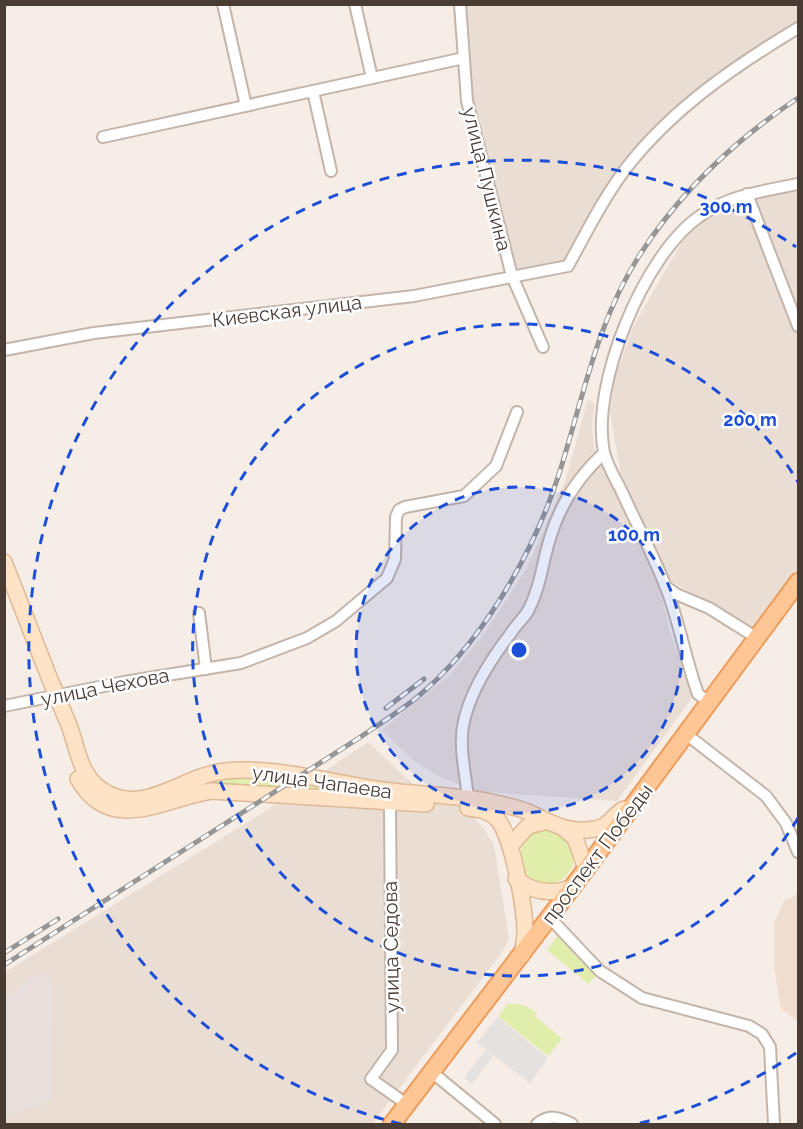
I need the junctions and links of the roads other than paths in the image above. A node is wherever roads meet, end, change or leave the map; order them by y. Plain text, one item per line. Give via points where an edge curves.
1 (223, 4) edge
2 (355, 4) edge
3 (460, 4) edge
4 (798, 28) edge
5 (464, 58) junction
6 (372, 78) junction
7 (314, 91) junction
8 (246, 106) junction
9 (103, 137) dead end
10 (331, 171) dead end
11 (798, 184) edge
12 (747, 194) junction
13 (512, 276) junction
14 (798, 326) edge
15 (543, 347) dead end
16 (4, 350) edge
17 (517, 412) dead end
18 (604, 453) junction
19 (4, 562) edge
20 (798, 582) edge
21 (665, 586) junction
22 (199, 613) dead end
23 (757, 638) junction
24 (206, 669) junction
25 (55, 696) junction
26 (709, 702) junction
27 (4, 706) edge
28 (686, 734) junction
29 (468, 799) junction
30 (636, 802) junction
31 (390, 809) dead end
32 (544, 822) junction
33 (563, 828) junction
34 (511, 846) junction
35 (796, 850) edge
36 (586, 869) junction
37 (516, 879) junction
38 (573, 887) junction
39 (550, 918) junction
40 (521, 956) junction
41 (433, 1073) junction
42 (408, 1105) junction
43 (392, 1125) edge
44 (495, 1125) edge
45 (537, 1125) edge
46 (572, 1125) edge
47 (774, 1125) edge

1 - 8 street
2 - 6 street
3 - 5 street, улица Пушкина
4 - 13 street, Киевская улица via 678,112 627,168 568,266
5 - 6 street
5 - 13 street, улица Пушкина via 467,100
6 - 7 street
7 - 8 street
7 - 10 street
8 - 9 street
11 - 12 street
12 - 14 street
12 - 18 street via 699,216 674,239 645,286 612,363 604,392
13 - 15 street, улица Пушкина
13 - 16 street, Киевская улица via 414,296 93,333
17 - 24 street, улица Чехова via 496,466 465,496 399,510 396,559 387,578 362,601 307,638 241,663
18 - 21 street
18 - 29 street via 568,497 552,532 542,581 527,613 489,663 474,694 463,725
19 - 25 main road, улица Чапаева
20 - 23 main road, проспект Победы
21 - 23 street
21 - 26 street via 698,694
22 - 24 street
23 - 26 main road, проспект Победы
24 - 25 street, улица Чехова
25 - 27 street, улица Чехова
25 - 29 main road, улица Чапаева via 89,779 115,797 129,801 225,771 276,771 383,790
25 - 34 main road, улица Чапаева via 58,721 74,773 92,796 121,809 155,807 211,790 468,808 495,816
26 - 28 main road, проспект Победы
28 - 30 main road, проспект Победы
28 - 35 street via 765,796 786,823
29 - 32 main road, улица Чапаева via 527,812
30 - 33 main road, улица Чапаева via 604,826
30 - 36 main road, проспект Победы
31 - 42 street, улица Седова via 392,1050 371,1079
32 - 33 main road, улица Чапаева
32 - 34 main road via 528,826
33 - 36 main road via 575,838
34 - 37 main road, улица Чапаева
36 - 38 main road, проспект Победы
37 - 38 main road via 536,890 554,893
37 - 40 main road, улица Чапаева via 524,924
38 - 39 main road, проспект Победы
39 - 40 main road, проспект Победы
39 - 47 street via 600,971 642,998 749,1026 762,1034 770,1047
40 - 41 main road, проспект Победы
41 - 42 main road, проспект Победы
41 - 44 street
42 - 43 main road, проспект Победы
45 - 46 street via 549,1117

